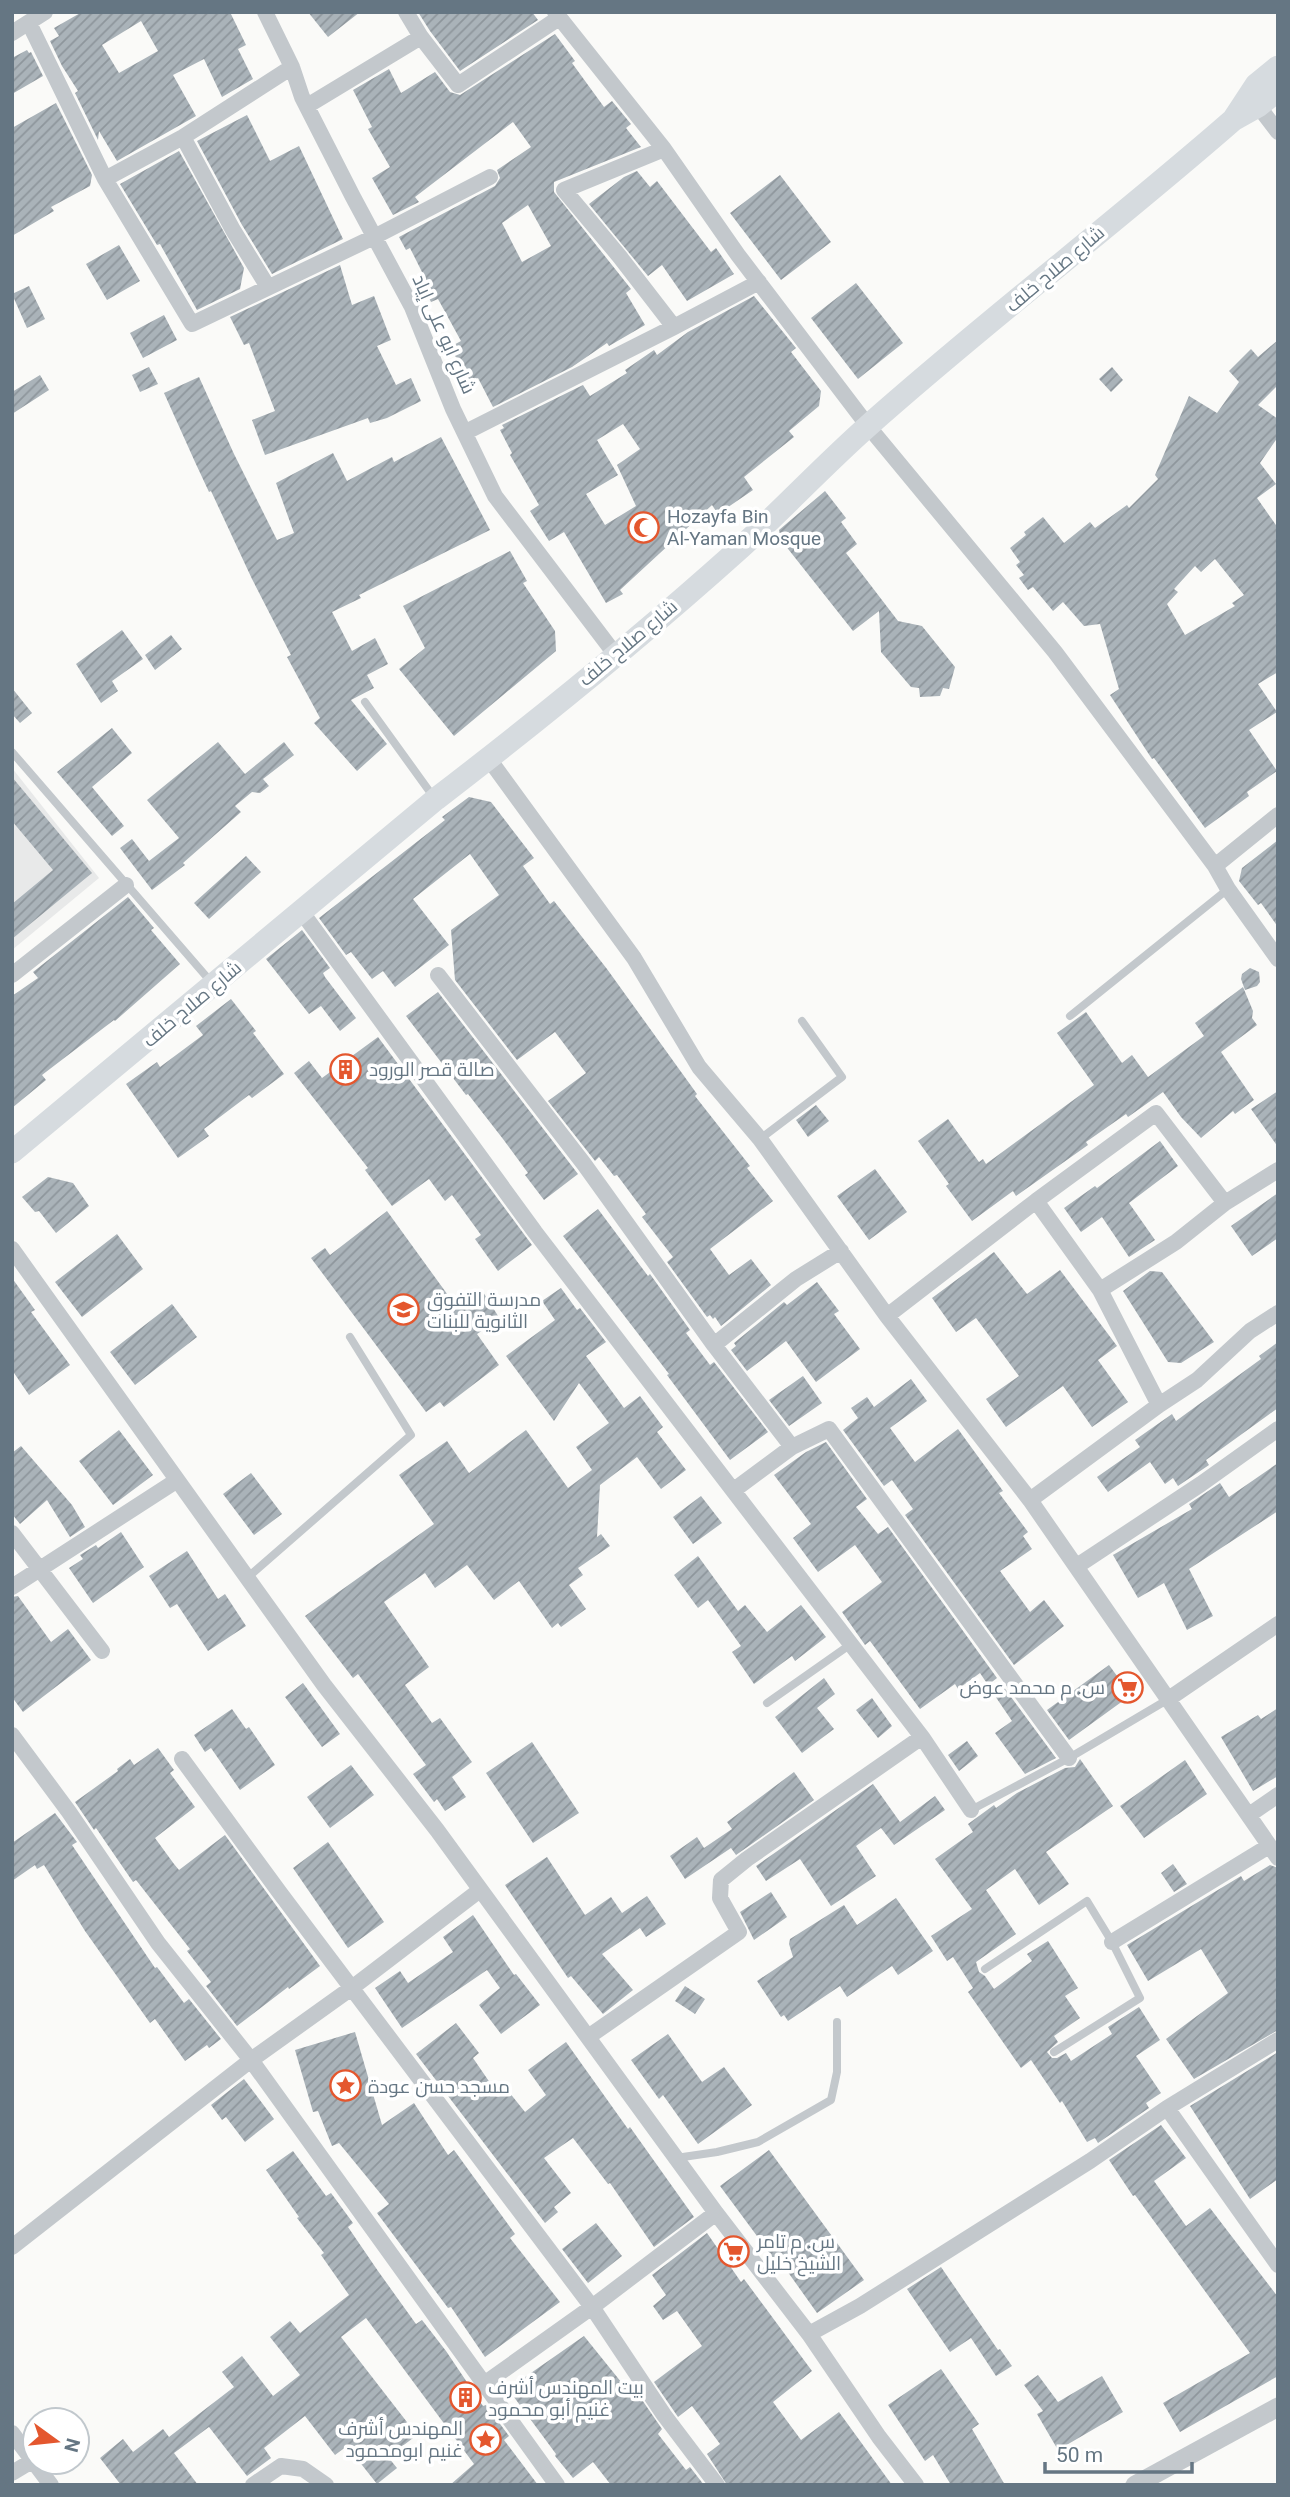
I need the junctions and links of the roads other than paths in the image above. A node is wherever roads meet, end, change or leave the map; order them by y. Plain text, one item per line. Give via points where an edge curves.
1 (45, 12) edge
2 (265, 12) edge
3 (406, 12) edge
4 (557, 15) edge
5 (29, 23) junction
6 (12, 33) edge
7 (421, 37) junction
8 (1278, 66) edge
9 (292, 67) junction
10 (1278, 90) edge
11 (1253, 100) junction
12 (307, 106) junction
13 (1278, 132) edge
14 (183, 137) junction
15 (664, 149) junction
16 (490, 177) dead end
17 (105, 179) junction
18 (374, 237) junction
19 (758, 282) junction
20 (268, 287) junction
21 (674, 327) junction
22 (868, 426) junction
23 (466, 432) junction
24 (615, 654) junction
25 (365, 702) dead end
26 (12, 752) edge
27 (489, 759) junction
28 (436, 799) junction
29 (1278, 815) edge
30 (1215, 866) junction
31 (127, 885) junction
32 (1228, 889) junction
33 (301, 911) junction
34 (1278, 958) edge
35 (12, 975) edge
36 (438, 975) dead end
37 (214, 986) junction
38 (1070, 1016) dead end
39 (802, 1021) dead end
40 (760, 1139) junction
41 (12, 1153) edge
42 (1278, 1170) edge
43 (1036, 1200) junction
44 (1225, 1203) junction
45 (12, 1249) edge
46 (841, 1251) junction
47 (1100, 1290) junction
48 (1278, 1312) edge
49 (887, 1316) junction
50 (350, 1337) dead end
51 (714, 1345) junction
52 (1159, 1405) junction
53 (1278, 1429) edge
54 (792, 1447) junction
55 (176, 1481) junction
56 (734, 1490) junction
57 (1030, 1500) junction
58 (12, 1533) edge
59 (1077, 1566) junction
60 (40, 1569) junction
61 (247, 1578) junction
62 (12, 1587) edge
63 (1278, 1625) edge
64 (851, 1644) junction
65 (102, 1651) dead end
66 (1167, 1700) junction
67 (766, 1703) dead end
68 (12, 1735) edge
69 (922, 1737) junction
70 (1069, 1758) junction
71 (182, 1759) dead end
72 (1278, 1795) edge
73 (971, 1810) joint
74 (1249, 1815) junction
75 (1273, 1852) edge
76 (480, 1889) junction
77 (1112, 1942) junction
78 (985, 1969) dead end
79 (353, 1987) junction
80 (837, 2022) dead end
81 (588, 2037) junction
82 (1278, 2040) edge
83 (1054, 2052) dead end
84 (251, 2060) junction
85 (1167, 2108) junction
86 (676, 2158) junction
87 (716, 2213) junction
88 (12, 2248) edge
89 (1278, 2265) edge
90 (592, 2307) junction
91 (808, 2334) junction
92 (484, 2384) junction
93 (1278, 2407) edge
94 (253, 2485) edge
95 (326, 2485) edge
96 (557, 2485) edge
97 (717, 2485) edge
98 (916, 2485) edge
99 (1136, 2485) edge

1 - 5 street
2 - 9 street, شارع ابو على إياد
3 - 7 street
4 - 7 street via 458,85
4 - 15 street
5 - 6 street
5 - 17 street
7 - 12 street
8 - 11 main road, شارع صلاح خلف
9 - 12 street, شارع ابو على إياد
9 - 14 street
10 - 11 main road, شارع صلاح خلف
11 - 13 street
11 - 22 main road, شارع صلاح خلف
12 - 18 street, شارع ابو على إياد
14 - 17 street
14 - 20 street
15 - 19 street
15 - 21 street via 564,190
16 - 18 street
17 - 20 street via 192,324
18 - 20 street
18 - 23 street, شارع ابو على إياد via 412,307
19 - 21 street
19 - 22 street
21 - 23 street
22 - 24 main road, شارع صلاح خلف via 737,550
22 - 30 street via 1055,652
23 - 24 street, شارع ابو على إياد via 495,496
24 - 27 main road, شارع صلاح خلف
25 - 28 lane
26 - 31 lane
27 - 28 main road, شارع صلاح خلف
27 - 40 street via 634,958 699,1067
28 - 33 main road, شارع صلاح خلف
29 - 30 street
30 - 32 street
31 - 35 street
31 - 37 lane
32 - 34 street
32 - 38 lane
33 - 37 main road, شارع صلاح خلف
33 - 56 street via 535,1232
36 - 51 street via 584,1164
37 - 41 main road, شارع صلاح خلف
39 - 40 lane via 842,1077
40 - 46 street
42 - 44 street
43 - 44 street via 1156,1113
43 - 47 street
43 - 49 street
44 - 47 street via 1176,1242
45 - 55 street
46 - 49 street
46 - 51 street via 796,1279
47 - 52 street
48 - 52 street via 1197,1380
49 - 57 street
50 - 61 lane via 411,1435
51 - 54 street
52 - 57 street
53 - 59 street
54 - 56 street
54 - 70 street via 829,1429
55 - 60 street
55 - 61 street
56 - 64 street
57 - 59 street
58 - 60 street
59 - 66 street
60 - 62 street
60 - 65 street
61 - 76 street
63 - 66 street
64 - 67 lane
64 - 69 street
66 - 70 lane
66 - 74 street
68 - 84 street via 158,1943
69 - 73 street
69 - 81 street via 721,1880 720,1898 739,1932
70 - 73 lane
71 - 79 street
72 - 74 street
74 - 75 street
75 - 77 street
76 - 79 street
76 - 81 street
77 - 78 lane via 1087,1901
77 - 83 lane via 1140,1998
79 - 84 street
79 - 90 street
80 - 86 lane via 837,2072 831,2100 758,2142
81 - 86 street
82 - 85 street
84 - 88 street
84 - 92 street
85 - 89 street
85 - 91 street via 860,2306
86 - 87 street
87 - 90 street
87 - 91 street
90 - 92 street
90 - 97 street
91 - 98 street
92 - 96 street
93 - 99 street
94 - 95 street via 281,2466 303,2469

